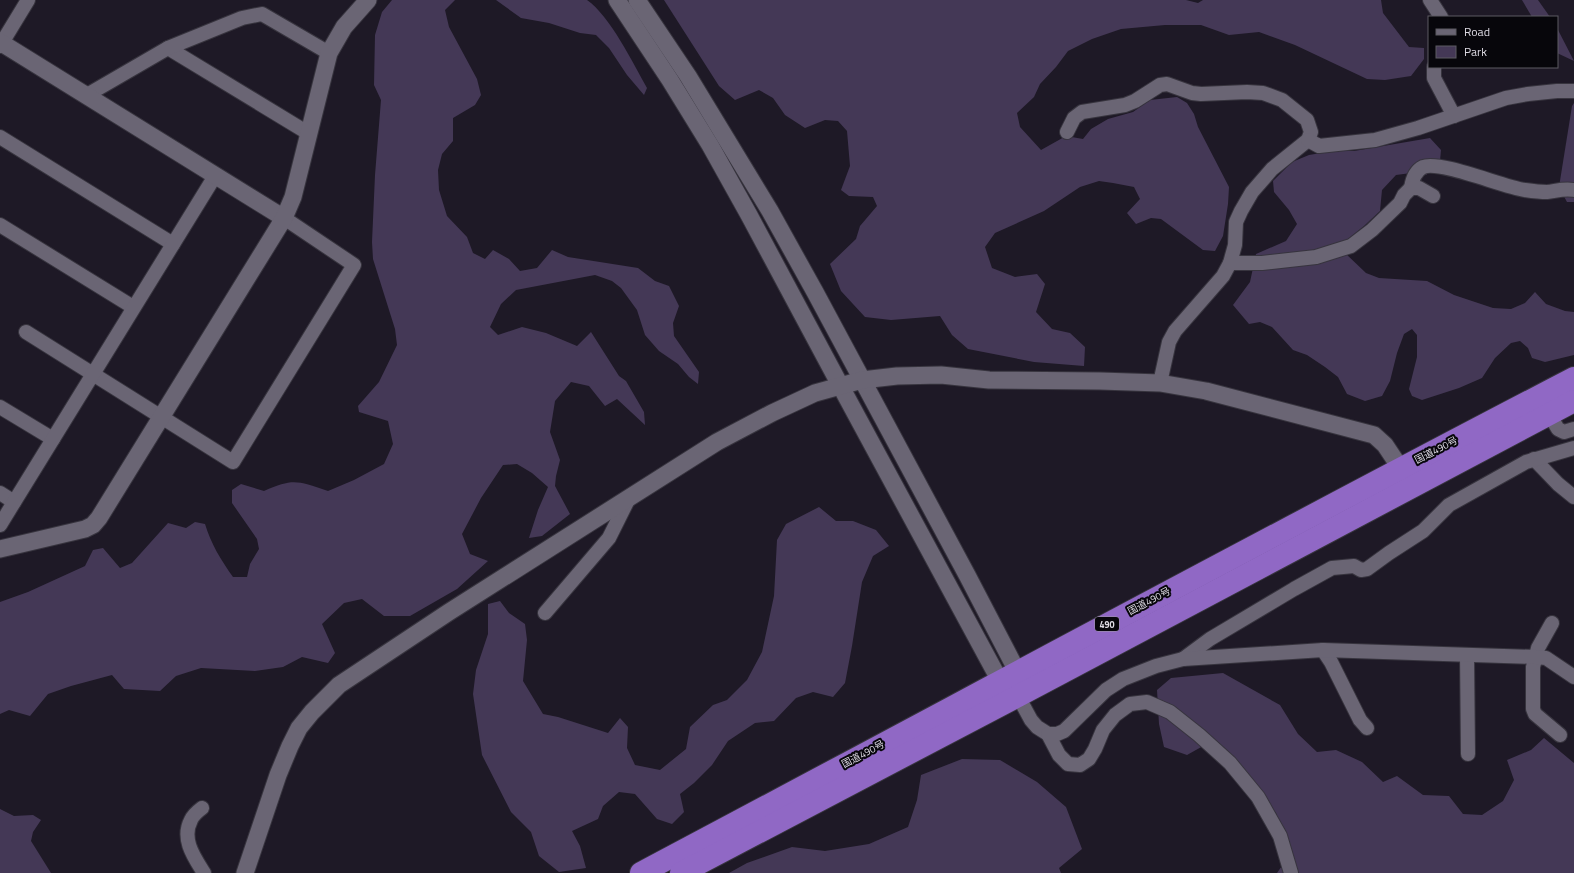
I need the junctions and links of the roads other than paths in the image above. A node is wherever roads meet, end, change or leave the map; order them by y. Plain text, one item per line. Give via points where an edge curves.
1 (28, 0) edge
2 (368, 0) edge
3 (617, 0) edge
4 (637, 0) edge
5 (1430, 0) edge
6 (1440, 16) edge
7 (1, 44) edge
8 (168, 48) junction
9 (329, 54) junction
10 (1434, 68) edge
11 (1574, 91) edge
12 (87, 95) junction
13 (1454, 116) junction
14 (1067, 132) dead end
15 (308, 133) junction
16 (0, 137) edge
17 (1308, 140) junction
18 (215, 176) junction
19 (1411, 188) junction
20 (1574, 190) edge
21 (1433, 196) dead end
22 (284, 218) junction
23 (0, 225) edge
24 (173, 244) junction
25 (1230, 263) junction
26 (133, 307) junction
27 (26, 332) dead end
28 (92, 373) junction
29 (1574, 378) edge
30 (862, 380) junction
31 (1160, 384) junction
32 (840, 385) junction
33 (1574, 400) edge
34 (0, 407) edge
35 (1549, 414) junction
36 (161, 418) junction
37 (1574, 429) edge
38 (53, 439) junction
39 (1574, 448) edge
40 (1534, 459) junction
41 (1401, 468) junction
42 (1412, 487) junction
43 (0, 494) edge
44 (1574, 497) edge
45 (628, 500) junction
46 (14, 502) junction
47 (0, 525) edge
48 (0, 549) edge
49 (545, 613) dead end
50 (1552, 623) dead end
51 (1323, 650) junction
52 (1467, 655) junction
53 (1536, 657) junction
54 (1183, 659) junction
55 (1008, 676) junction
56 (1574, 677) edge
57 (1018, 696) junction
58 (1367, 728) dead end
59 (1048, 734) junction
60 (1560, 735) dead end
61 (1468, 754) dead end
62 (202, 808) dead end
63 (204, 873) edge
64 (245, 873) edge
65 (642, 873) edge
66 (681, 873) edge
67 (1290, 873) edge

1 - 7 street
2 - 9 street via 344,26
3 - 32 street via 710,145
4 - 30 street via 688,76 770,211
5 - 6 street
7 - 12 street
8 - 9 street via 242,18 262,14
8 - 12 street
8 - 15 street
9 - 15 street
10 - 13 street via 1434,78
11 - 13 street via 1506,98
12 - 18 street
13 - 17 street via 1375,140 1319,146
14 - 17 street via 1074,118 1082,112 1125,105 1160,85 1167,84 1192,93 1263,93 1282,100 1307,120 1311,132
15 - 22 street via 293,197
16 - 24 street
17 - 25 street via 1272,169 1252,192 1236,222 1235,245
18 - 22 street
18 - 24 street
19 - 20 street via 1412,180 1423,167 1439,167 1524,190
19 - 21 street via 1419,188
19 - 25 street via 1378,225 1351,246 1316,257 1262,263
22 - 36 street
22 - 36 street via 354,265 233,462
23 - 26 street
24 - 26 street
25 - 31 street via 1223,276 1172,336
26 - 28 street
27 - 28 street
28 - 36 street
28 - 38 street
29 - 41 highway, 国道490号 / 490
30 - 31 street via 941,375 989,380
30 - 32 street
30 - 55 street
31 - 41 street via 1206,391 1369,433 1385,445
32 - 45 street via 786,406 716,442
32 - 55 street
33 - 35 highway, 国道490号 / 490
34 - 38 street
35 - 37 street via 1558,429 1564,432
35 - 42 highway, 国道490号 / 490
36 - 48 street via 93,525
38 - 46 street
39 - 40 street
40 - 44 street
40 - 54 street via 1450,505 1423,531 1367,569 1361,570 1354,566 1332,568 1210,639
41 - 42 street
41 - 55 highway, 国道490号 / 490
42 - 57 highway, 国道490号 / 490
43 - 46 street
45 - 49 street via 609,538
45 - 64 street via 449,612 339,685 312,712 290,746
46 - 47 street
50 - 53 street via 1538,648
51 - 52 street
51 - 54 street
51 - 58 street via 1360,720
52 - 53 street
52 - 61 street
53 - 56 street via 1546,658
53 - 60 street via 1533,667 1533,709 1535,714
54 - 59 street via 1123,679 1106,690 1064,731
55 - 57 street
55 - 65 highway, 国道490号 / 490
57 - 59 street via 1031,720
57 - 66 highway, 国道490号 / 490
59 - 67 street via 1059,755 1068,764 1080,765 1089,759 1103,730 1115,715 1130,704 1147,702 1170,712 1230,763 1258,797 1280,836
62 - 63 street via 192,819 188,842

